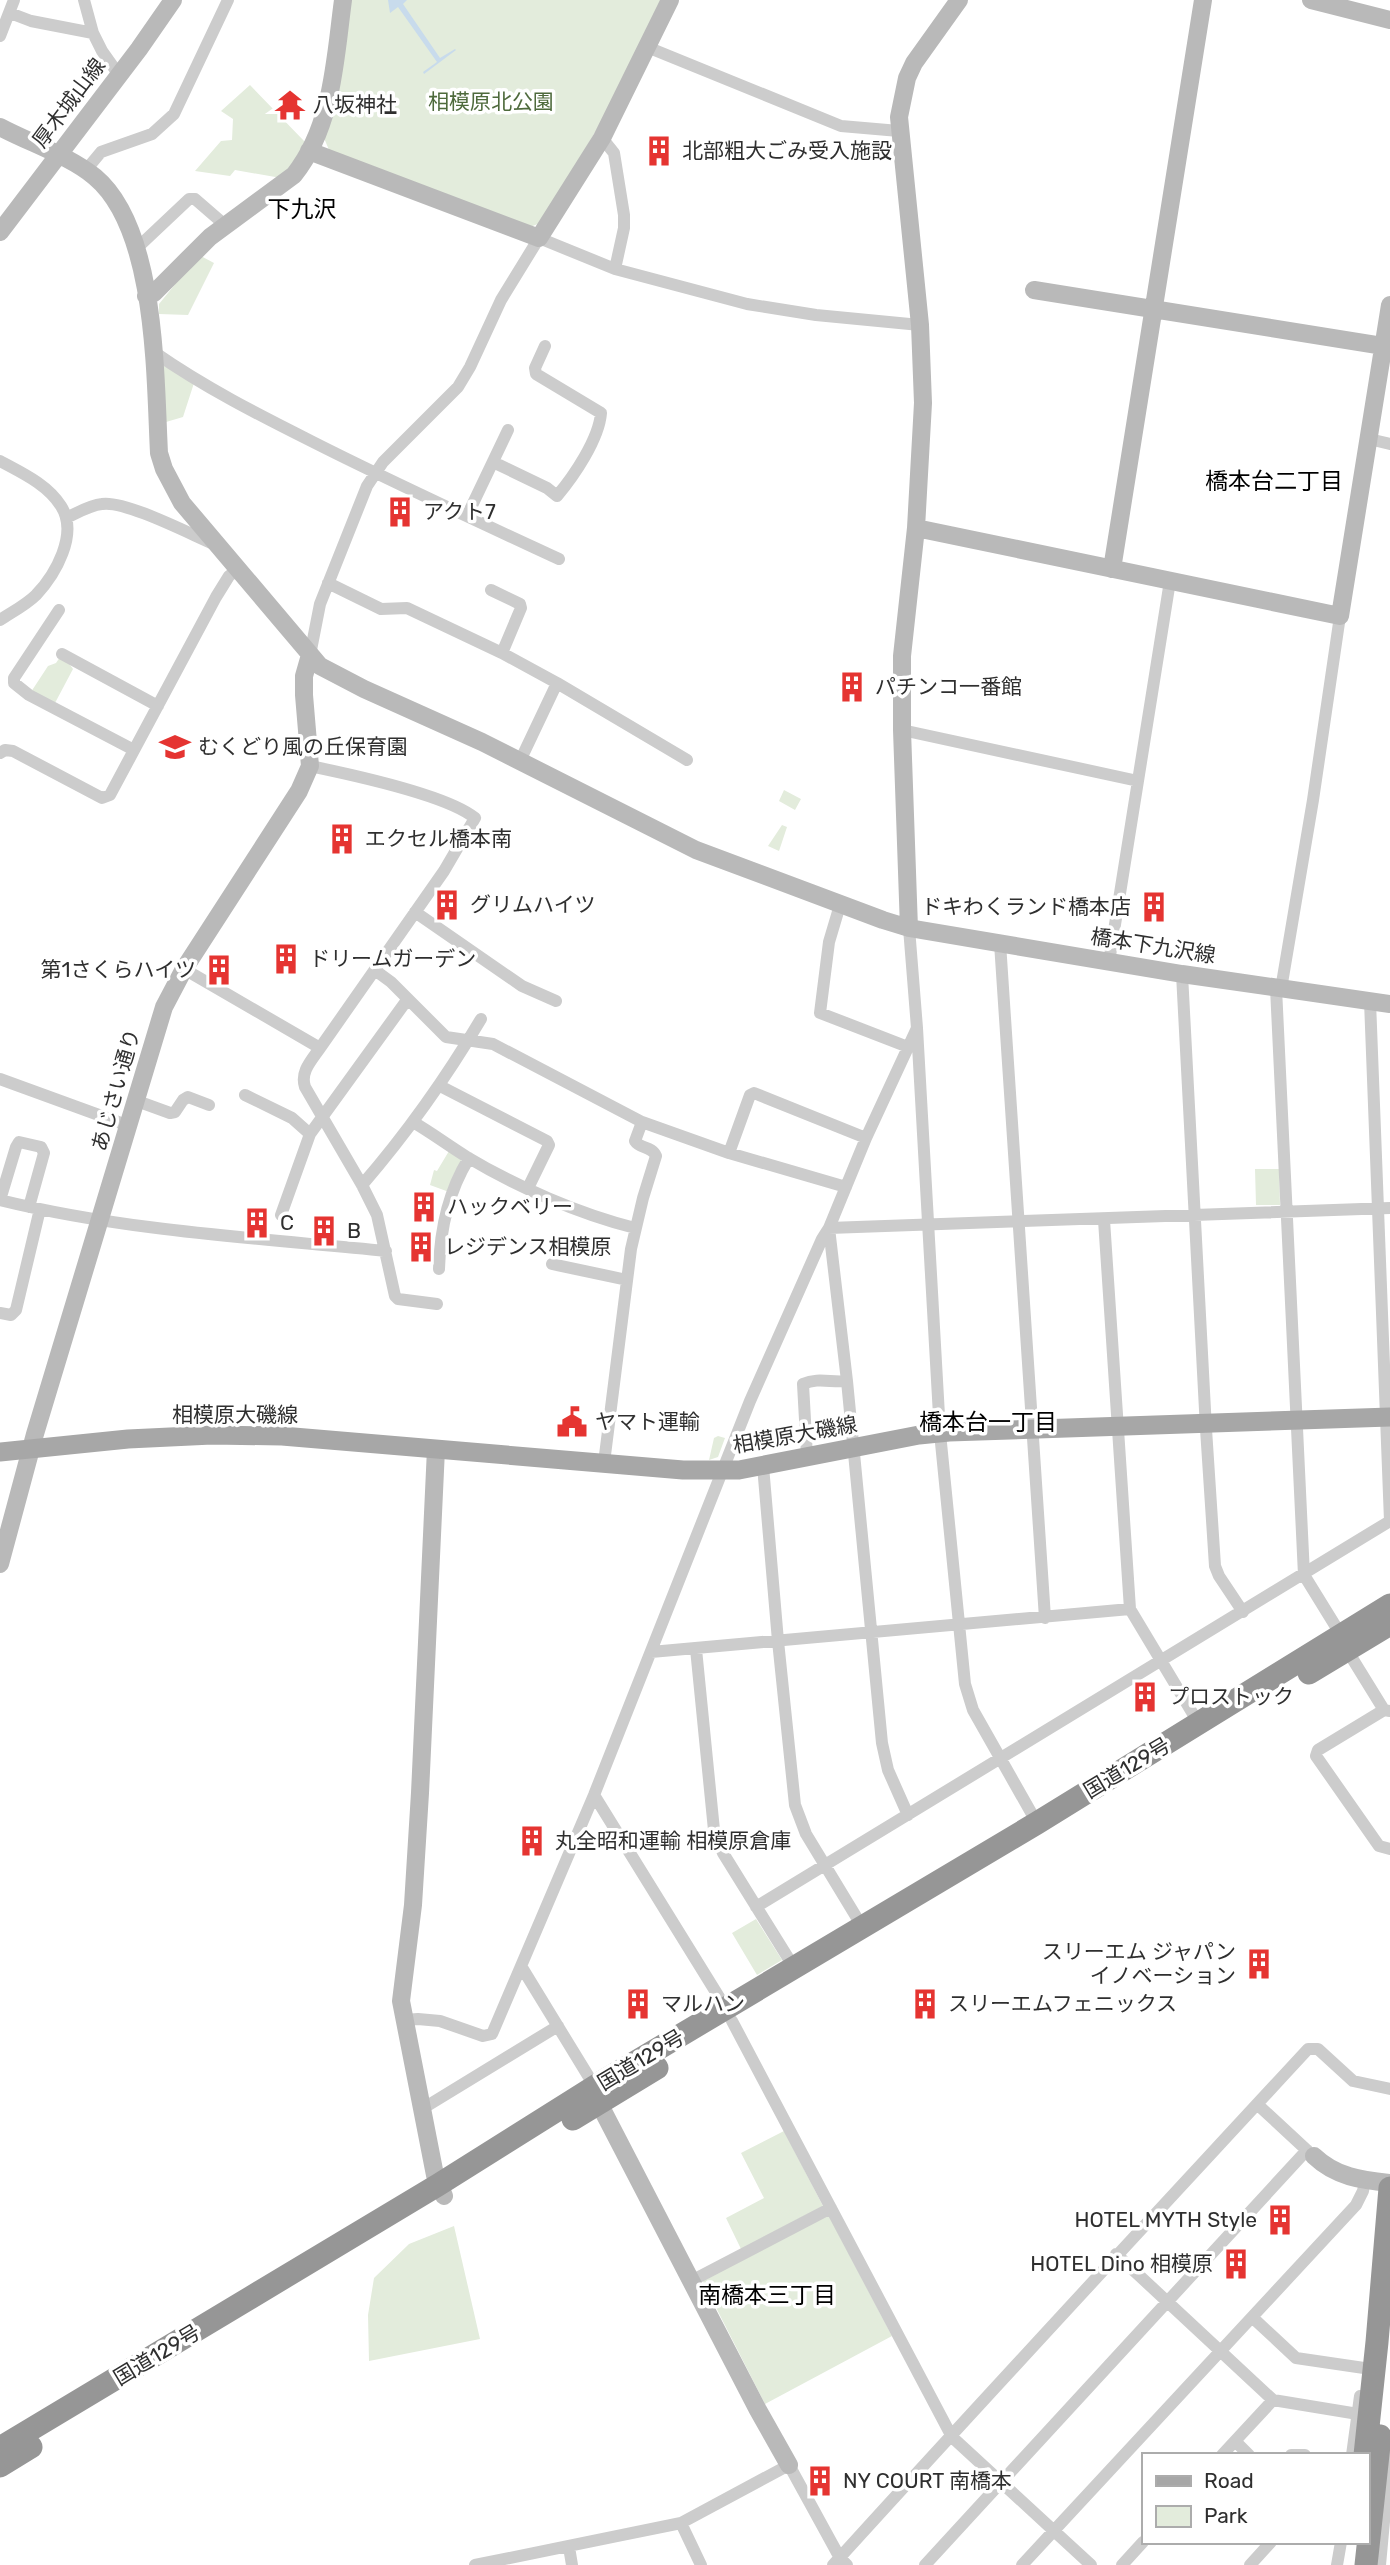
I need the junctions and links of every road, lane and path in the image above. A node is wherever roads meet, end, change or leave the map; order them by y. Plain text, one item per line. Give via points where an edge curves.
1 (84, 0) edge
2 (173, 0) edge
3 (228, 0) edge
4 (342, 0) edge
5 (670, 0) edge
6 (959, 0) edge
7 (1203, 0) edge
8 (1311, 0) edge
9 (12, 6) edge
10 (1390, 20) edge
11 (93, 33) junction
12 (0, 36) edge
13 (647, 47) junction
14 (119, 75) junction
15 (0, 127) edge
16 (899, 131) junction
17 (602, 138) junction
18 (309, 151) junction
19 (57, 156) junction
20 (86, 170) junction
21 (225, 225) junction
22 (0, 232) edge
23 (539, 238) junction
24 (136, 249) junction
25 (615, 269) junction
26 (1034, 290) dead end
27 (146, 296) junction
28 (1390, 305) edge
29 (1152, 309) junction
30 (920, 325) junction
31 (545, 346) dead end
32 (1387, 346) edge
33 (154, 352) junction
34 (508, 430) dead end
35 (1368, 439) junction
36 (1390, 444) edge
37 (0, 461) edge
38 (493, 462) junction
39 (375, 473) junction
40 (467, 516) junction
41 (66, 518) junction
42 (916, 527) junction
43 (216, 545) junction
44 (559, 559) dead end
45 (1112, 569) junction
46 (237, 570) junction
47 (1170, 581) junction
48 (328, 583) junction
49 (491, 590) dead end
50 (59, 610) dead end
51 (1340, 616) junction
52 (0, 620) edge
53 (502, 653) junction
54 (62, 654) dead end
55 (310, 655) junction
56 (557, 683) junction
57 (158, 706) junction
58 (902, 730) junction
59 (134, 750) junction
60 (0, 753) edge
61 (520, 761) junction
62 (687, 761) dead end
63 (310, 766) junction
64 (1138, 780) junction
65 (840, 905) junction
66 (415, 912) junction
67 (909, 928) junction
68 (1000, 943) junction
69 (1109, 962) junction
70 (184, 969) junction
71 (376, 971) junction
72 (1182, 974) junction
73 (1278, 989) junction
74 (407, 1000) junction
75 (556, 1001) dead end
76 (1370, 1001) junction
77 (1390, 1004) edge
78 (481, 1018) dead end
79 (917, 1028) junction
80 (468, 1041) junction
81 (908, 1047) junction
82 (320, 1048) junction
83 (0, 1079) edge
84 (440, 1086) junction
85 (245, 1095) dead end
86 (136, 1101) junction
87 (209, 1105) dead end
88 (322, 1118) junction
89 (413, 1122) junction
90 (642, 1122) junction
91 (129, 1126) junction
92 (310, 1134) junction
93 (866, 1138) junction
94 (729, 1153) junction
95 (469, 1158) junction
96 (362, 1185) junction
97 (846, 1187) junction
98 (528, 1188) junction
99 (0, 1200) edge
100 (34, 1208) junction
101 (1384, 1208) edge
102 (1286, 1212) junction
103 (281, 1215) dead end
104 (1195, 1216) junction
105 (100, 1220) junction
106 (1104, 1220) junction
107 (1018, 1222) junction
108 (928, 1225) junction
109 (635, 1228) junction
110 (829, 1228) junction
111 (386, 1251) junction
112 (552, 1264) dead end
113 (439, 1269) dead end
114 (627, 1280) junction
115 (1385, 1291) edge
116 (437, 1304) dead end
117 (0, 1313) edge
118 (847, 1381) junction
119 (1388, 1417) edge
120 (1297, 1420) junction
121 (1206, 1423) junction
122 (1118, 1426) junction
123 (1032, 1429) junction
124 (940, 1433) junction
125 (854, 1447) junction
126 (31, 1448) junction
127 (436, 1449) junction
128 (0, 1452) edge
129 (807, 1456) junction
130 (604, 1463) junction
131 (763, 1466) junction
132 (724, 1470) junction
133 (1390, 1521) edge
134 (0, 1564) edge
135 (1304, 1575) junction
136 (1390, 1605) edge
137 (1130, 1609) junction
138 (1242, 1612) junction
139 (1045, 1618) junction
140 (1390, 1624) edge
141 (958, 1625) junction
142 (872, 1633) junction
143 (778, 1641) junction
144 (1344, 1642) junction
145 (696, 1649) junction
146 (651, 1652) junction
147 (1161, 1662) junction
148 (1387, 1710) edge
149 (1199, 1724) junction
150 (999, 1760) junction
151 (594, 1795) junction
152 (908, 1815) junction
153 (1037, 1823) junction
154 (1390, 1849) edge
155 (825, 1866) junction
156 (756, 1907) junction
157 (863, 1928) junction
158 (521, 1966) junction
159 (795, 1969) junction
160 (729, 2015) junction
161 (404, 2020) junction
162 (558, 2026) junction
163 (1390, 2089) edge
164 (597, 2095) junction
165 (1257, 2104) junction
166 (422, 2109) junction
167 (1310, 2153) junction
168 (1365, 2180) junction
169 (1390, 2185) edge
170 (441, 2190) junction
171 (831, 2208) junction
172 (1116, 2254) junction
173 (691, 2281) junction
174 (1381, 2288) junction
175 (1167, 2302) junction
176 (1252, 2317) junction
177 (1390, 2347) edge
178 (1220, 2351) junction
179 (1364, 2368) junction
180 (1273, 2400) junction
181 (1358, 2414) junction
182 (952, 2437) junction
183 (1235, 2441) junction
184 (0, 2448) edge
185 (1224, 2453) edge
186 (1248, 2453) edge
187 (1352, 2453) edge
188 (1365, 2453) edge
189 (1390, 2456) edge
190 (789, 2465) junction
191 (0, 2466) edge
192 (1001, 2482) junction
193 (681, 2523) junction
194 (1054, 2531) junction
195 (1369, 2538) edge
196 (1142, 2543) edge
197 (1269, 2544) edge
198 (1340, 2544) edge
199 (1355, 2544) edge
200 (1368, 2544) edge
201 (569, 2547) junction
202 (513, 2561) edge
203 (840, 2563) edge
204 (475, 2565) edge
205 (572, 2565) edge
206 (701, 2565) edge
207 (925, 2565) edge
208 (1023, 2565) edge
209 (1091, 2565) edge
210 (1122, 2565) edge
211 (1250, 2565) edge
212 (1337, 2565) edge
213 (1352, 2565) edge
214 (1366, 2565) edge
215 (1380, 2565) edge

1 - 11 street
2 - 14 street, 厚木城山線
3 - 20 street via 174,114 152,134 101,152
4 - 18 street via 330,96
5 - 13 street
6 - 16 street via 914,63 901,103
7 - 29 street
8 - 10 street
9 - 11 street via 31,21
9 - 12 street
11 - 14 street
13 - 16 street via 841,126
13 - 17 street
14 - 19 street, 厚木城山線
15 - 19 street, 橋本下九沢線
16 - 30 street
17 - 23 street
17 - 25 street via 614,153 624,215
18 - 21 street via 294,175
18 - 23 street
19 - 20 street, 橋本下九沢線
19 - 22 street, 厚木城山線
20 - 24 street, 橋本下九沢線 via 117,201
21 - 24 street via 195,199 189,199
21 - 27 street via 155,293
23 - 25 street
23 - 39 street via 501,300 458,387
24 - 27 street, 橋本下九沢線
25 - 30 street via 747,304 816,316
26 - 29 street
27 - 33 street, 橋本下九沢線
28 - 32 street
29 - 32 street
29 - 45 street
30 - 42 street via 923,403
31 - 38 street via 536,374 601,413 589,446 557,496
32 - 35 street
33 - 39 street via 218,393
33 - 43 street, 橋本下九沢線 via 159,453 164,469 182,503
34 - 38 street
35 - 36 street
35 - 51 street
37 - 41 street via 35,481 56,500
38 - 40 street
39 - 40 street
39 - 48 street
40 - 44 street
41 - 43 street via 108,504
41 - 52 street via 63,549 50,576 35,596
42 - 45 street
42 - 58 street via 902,656
43 - 46 street, 橋本下九沢線
45 - 47 street
46 - 55 street, 橋本下九沢線
46 - 57 street via 216,597
47 - 51 street
47 - 64 street
48 - 53 street via 381,609 407,608
48 - 55 street
49 - 53 street via 521,608
50 - 59 street via 14,683
51 - 73 street via 1313,800
53 - 56 street
54 - 57 street
55 - 61 street, 橋本下九沢線 via 320,666 356,686
55 - 63 street via 304,676
56 - 61 street
56 - 62 street
57 - 59 street
58 - 64 street
58 - 67 street
59 - 60 street via 107,798 13,751
61 - 65 street, 橋本下九沢線 via 696,850
63 - 66 street via 418,794 474,816
63 - 70 street, あじさい通り via 299,791
64 - 69 street
65 - 67 street, 橋本下九沢線
65 - 81 street via 829,942 820,1013
66 - 71 street
66 - 75 street via 522,986
67 - 68 street, 橋本下九沢線
67 - 79 street
68 - 69 street, 橋本下九沢線
68 - 107 street
69 - 72 street, 橋本下九沢線
70 - 82 street
70 - 86 street, あじさい通り via 164,1007
71 - 74 street
71 - 82 street
72 - 73 street, 橋本下九沢線
72 - 104 street
73 - 76 street, 橋本下九沢線
73 - 102 street
74 - 80 street via 446,1037
74 - 88 street
76 - 77 street, 橋本下九沢線
76 - 101 street
78 - 80 street
79 - 81 street
79 - 108 street
80 - 84 street
80 - 90 street via 493,1044
81 - 93 street
82 - 88 street via 302,1078
83 - 91 street
84 - 89 street
84 - 98 street via 547,1141
85 - 92 street via 292,1118
86 - 87 street via 170,1113 188,1097
86 - 91 street, あじさい通り
88 - 92 street
88 - 96 street
89 - 95 street
89 - 96 street
90 - 94 street
90 - 109 street via 635,1141 656,1156
91 - 105 street, あじさい通り
92 - 103 street
93 - 94 street via 754,1093
93 - 97 street
94 - 97 street
95 - 98 street
95 - 113 street via 455,1185 440,1236
96 - 111 street via 382,1226
97 - 110 street
98 - 109 street via 590,1215
99 - 100 street
99 - 100 street via 16,1147 23,1142 41,1147 44,1153
100 - 105 street
100 - 117 street via 16,1310 11,1315
101 - 102 street
101 - 115 street
102 - 104 street
102 - 120 street
104 - 106 street
104 - 121 street
105 - 111 street
105 - 126 street, あじさい通り
106 - 107 street
106 - 122 street
107 - 108 street
107 - 123 street
108 - 110 street
108 - 124 street
109 - 114 street
110 - 118 street
110 - 132 street via 776,1339
111 - 116 street via 395,1296
112 - 114 street
114 - 130 street
115 - 119 street
118 - 125 street
118 - 129 street via 803,1384
119 - 120 main road, 相模原大磯線
119 - 133 street
120 - 121 main road, 相模原大磯線
120 - 135 street
121 - 122 main road, 相模原大磯線
121 - 138 street via 1216,1566
122 - 123 main road, 相模原大磯線
122 - 137 street
123 - 124 main road, 相模原大磯線
123 - 139 street
124 - 125 main road, 相模原大磯線
124 - 141 street
125 - 129 main road, 相模原大磯線
125 - 142 street
126 - 127 main road, 相模原大磯線 via 212,1435
126 - 128 main road, 相模原大磯線
126 - 134 street, あじさい通り
127 - 130 main road, 相模原大磯線
127 - 161 street via 426,1704 413,1905 401,2001
129 - 131 main road, 相模原大磯線
130 - 132 main road, 相模原大磯線
131 - 132 main road, 相模原大磯線
131 - 143 street
132 - 146 street
133 - 135 street
135 - 138 street
135 - 144 street
136 - 144 highway, 国道129号
137 - 139 street
137 - 147 street
138 - 147 street
139 - 141 street
140 - 144 highway, 国道129号
141 - 142 street
141 - 150 street via 968,1697
142 - 143 street
142 - 152 street via 884,1758
143 - 145 street
143 - 155 street via 796,1805
144 - 148 street
144 - 149 highway, 国道129号
144 - 160 highway, 国道129号
145 - 146 street
145 - 156 street via 714,1830
146 - 151 street
147 - 149 street
147 - 150 street
148 - 154 street via 1318,1750 1316,1756 1379,1846
149 - 153 highway, 国道129号
150 - 152 street
150 - 153 street
151 - 158 street
151 - 160 street
152 - 155 street
153 - 157 highway, 国道129号
155 - 156 street
155 - 157 street
156 - 159 street
157 - 159 highway, 国道129号
158 - 161 street via 489,2036 440,2021
158 - 162 street
159 - 160 highway, 国道129号
160 - 164 highway, 国道129号
160 - 171 street
161 - 166 street
162 - 164 street
162 - 166 street
163 - 165 street via 1353,2081 1318,2049 1311,2048
164 - 170 highway, 国道129号
164 - 173 street
165 - 167 street
165 - 172 street
166 - 170 street
167 - 168 street via 1333,2171
167 - 175 street
168 - 169 street
168 - 176 street via 1356,2205
169 - 174 highway
170 - 184 highway, 国道129号
170 - 191 highway, 国道129号
171 - 173 street
171 - 182 street
172 - 175 street
172 - 182 street
173 - 190 street
174 - 179 street via 1368,2327
174 - 188 highway
175 - 178 street
175 - 192 street
176 - 178 street
176 - 179 street via 1296,2357
177 - 195 highway
178 - 180 street
178 - 194 street
179 - 181 street
180 - 181 street
180 - 183 street
181 - 187 street
182 - 192 street
182 - 203 street
183 - 185 street
183 - 186 street
189 - 215 street
190 - 193 street
190 - 203 street
192 - 194 street
192 - 207 street
193 - 201 street
193 - 206 street
194 - 208 street
194 - 209 street
196 - 210 street
197 - 211 street
198 - 212 street
199 - 213 highway
200 - 214 highway
201 - 202 street
201 - 205 street
202 - 204 street

